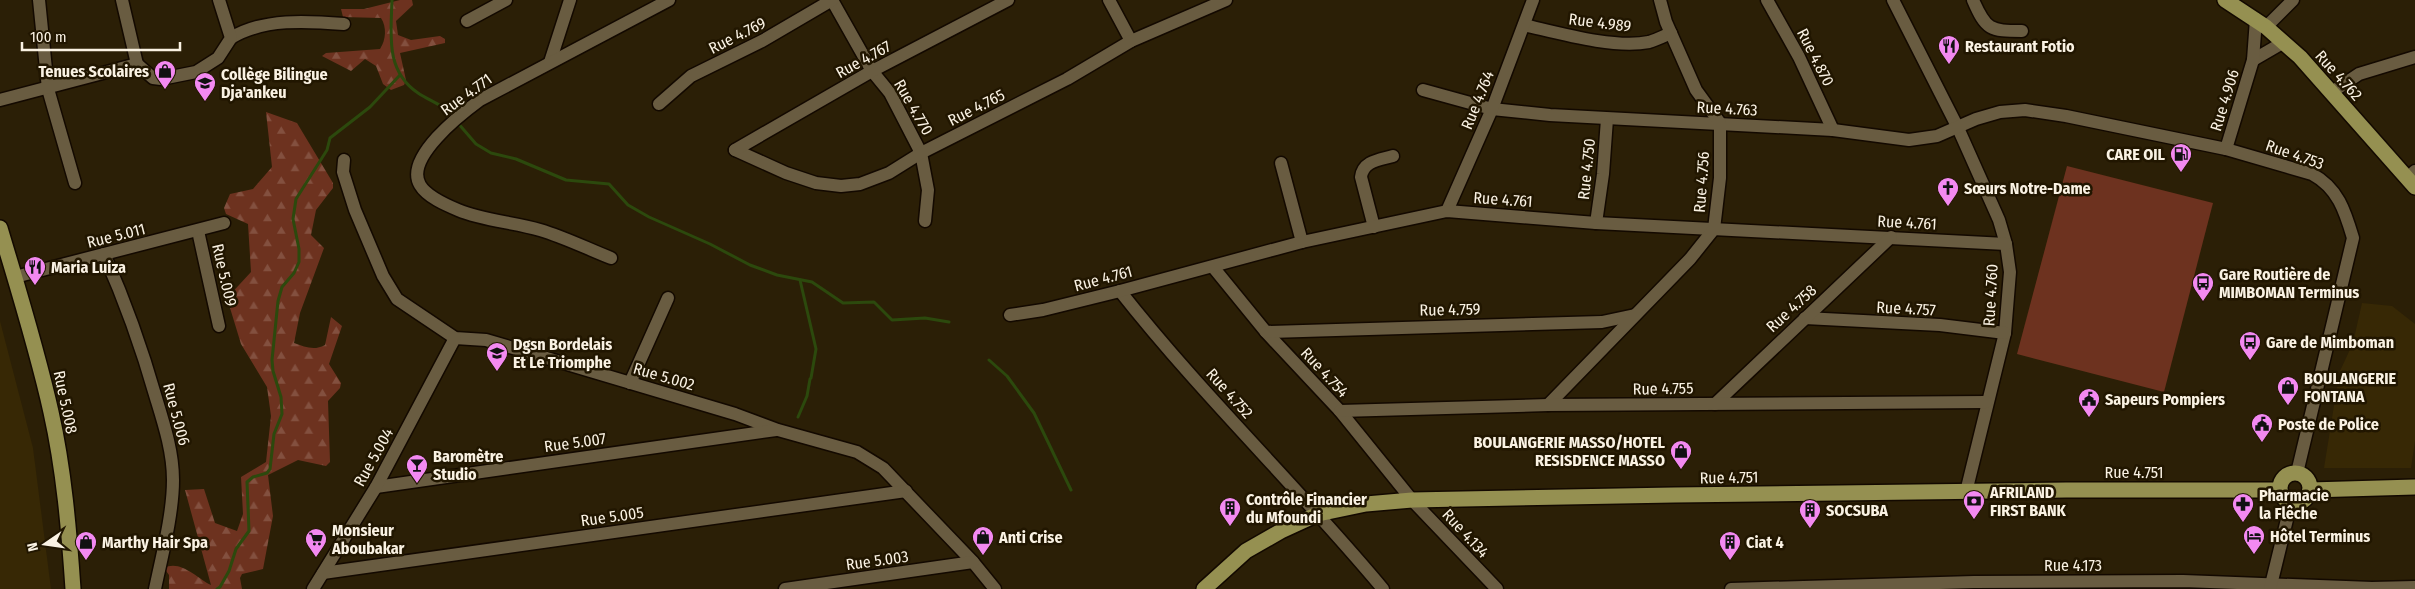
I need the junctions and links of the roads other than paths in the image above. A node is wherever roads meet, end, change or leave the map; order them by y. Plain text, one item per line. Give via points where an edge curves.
1 (39, 0) edge
2 (122, 0) edge
3 (219, 0) edge
4 (506, 0) edge
5 (570, 0) edge
6 (669, 0) edge
7 (832, 0) edge
8 (1008, 0) edge
9 (1109, 0) edge
10 (1226, 0) edge
11 (1533, 0) edge
12 (1660, 0) edge
13 (1767, 0) edge
14 (1893, 0) edge
15 (1973, 0) edge
16 (2225, 0) edge
17 (2293, 0) edge
18 (468, 21) dead end
19 (2261, 23) junction
20 (344, 24) dead end
21 (1524, 25) junction
22 (2022, 31) dead end
23 (1671, 33) junction
24 (231, 38) junction
25 (1131, 41) junction
26 (2284, 42) junction
27 (2415, 57) edge
28 (2253, 60) junction
29 (550, 62) junction
30 (137, 64) junction
31 (872, 71) junction
32 (48, 89) junction
33 (1423, 90) dead end
34 (2332, 92) junction
35 (0, 100) edge
36 (659, 104) dead end
37 (1492, 109) junction
38 (1607, 119) junction
39 (1720, 122) junction
40 (1958, 128) junction
41 (1833, 130) junction
42 (2226, 149) junction
43 (735, 150) joint
44 (921, 153) junction
45 (1393, 156) dead end
46 (344, 160) dead end
47 (1281, 163) dead end
48 (2412, 179) edge
49 (75, 183) dead end
50 (1447, 211) junction
51 (924, 221) dead end
52 (224, 223) dead end
53 (1596, 223) junction
54 (1374, 227) junction
55 (0, 228) edge
56 (1714, 228) junction
57 (198, 231) junction
58 (1891, 237) junction
59 (1302, 242) junction
60 (2006, 244) junction
61 (0, 253) edge
62 (104, 254) junction
63 (611, 258) dead end
64 (1213, 267) junction
65 (15, 277) junction
66 (1120, 291) junction
67 (668, 298) dead end
68 (1010, 315) dead end
69 (1635, 316) junction
70 (1805, 318) junction
71 (219, 326) dead end
72 (1266, 332) junction
73 (2005, 333) junction
74 (455, 338) junction
75 (630, 384) junction
76 (1986, 402) junction
77 (1715, 404) junction
78 (1548, 406) junction
79 (1340, 411) junction
80 (778, 430) junction
81 (2297, 473) junction
82 (376, 486) junction
83 (2415, 488) edge
84 (2279, 490) junction
85 (2310, 490) junction
86 (906, 491) junction
87 (1966, 492) junction
88 (1412, 500) junction
89 (2291, 503) junction
90 (1318, 514) junction
91 (973, 562) junction
92 (322, 572) junction
93 (2036, 585) edge
94 (2182, 585) edge
95 (1817, 587) edge
96 (1930, 587) edge
97 (2270, 587) edge
98 (2415, 587) edge
99 (2372, 588) edge
100 (65, 589) edge
101 (73, 589) edge
102 (155, 589) edge
103 (313, 589) edge
104 (785, 589) edge
105 (995, 589) edge
106 (1204, 589) edge
107 (1382, 589) edge
108 (1496, 589) edge
109 (1731, 589) edge

1 - 32 street
2 - 30 street
3 - 24 street
4 - 18 street
5 - 29 street
6 - 29 street, Rue 4.771
7 - 31 street, Rue 4.770
7 - 36 street, Rue 4.769 via 762,41 691,76
8 - 31 street, Rue 4.767
9 - 25 street
10 - 25 street, Rue 4.765
11 - 21 street, Rue 4.764
12 - 23 street
13 - 41 street, Rue 4.870 via 1799,57
14 - 40 street, Rue 4.760
15 - 22 street via 1987,27 1995,31
16 - 19 main road, Rue 4.762
17 - 19 street
19 - 26 main road, Rue 4.762
19 - 28 street, Rue 4.906
20 - 24 street via 273,24
21 - 23 street, Rue 4.989 via 1592,40 1628,42 1651,41
21 - 37 street, Rue 4.764
23 - 39 street via 1696,90
24 - 30 street via 218,58 196,72 153,78
25 - 44 street, Rue 4.765 via 1067,79
26 - 28 street, Rue 4.906
26 - 34 main road, Rue 4.762
27 - 34 street via 2359,74
28 - 42 street, Rue 4.906
29 - 63 street, Rue 4.771 via 502,87 459,115 423,157 418,179 425,192 460,211 541,230
30 - 32 street
31 - 43 street, Rue 4.767
31 - 44 street, Rue 4.770 via 890,93
32 - 35 street
32 - 49 street
33 - 37 street, Rue 4.763
34 - 48 main road, Rue 4.762
37 - 38 street, Rue 4.763
37 - 50 street, Rue 4.764
38 - 39 street, Rue 4.763
38 - 53 street, Rue 4.750
39 - 41 street, Rue 4.763
39 - 56 street, Rue 4.756 via 1720,178
40 - 41 street, Rue 4.763 via 1937,136 1909,140
40 - 42 street, Rue 4.753 via 2000,112 2025,110
40 - 60 street, Rue 4.760 via 1999,220
42 - 81 street, Rue 4.753 via 2323,180 2345,209 2352,238
43 - 44 street, Rue 4.765 via 793,176 841,186 860,184 878,177
44 - 51 street, Rue 4.770 via 928,190
45 - 54 street via 1366,164 1362,169 1361,177
46 - 74 street via 343,172 353,204 383,276 397,299
47 - 59 street
50 - 53 street, Rue 4.761
50 - 54 street, Rue 4.761
52 - 57 street, Rue 5.011
53 - 56 street, Rue 4.761
54 - 59 street, Rue 4.761
55 - 65 main road, Rue 5.008
56 - 58 street, Rue 4.761 via 1802,235
56 - 69 street, Rue 4.756 via 1690,259
57 - 62 street, Rue 5.011
57 - 71 street, Rue 5.009
58 - 60 street, Rue 4.761
58 - 70 street, Rue 4.758
59 - 64 street, Rue 4.761
60 - 73 street, Rue 4.760 via 2010,272
61 - 100 main road, Rue 5.008 via 27,340 43,409 63,545
62 - 65 street, Rue 5.011
62 - 102 street, Rue 5.006 via 142,350 172,460 172,496
64 - 66 street, Rue 4.761
64 - 72 street, Rue 4.754
65 - 101 main road, Rue 5.008 via 38,357 58,449
66 - 68 street, Rue 4.761
66 - 90 street, Rue 4.752
67 - 75 street
69 - 72 street, Rue 4.759 via 1602,322
69 - 78 street, Rue 4.756
70 - 73 street, Rue 4.757 via 1940,325
70 - 77 street, Rue 4.758
72 - 79 street, Rue 4.754
73 - 76 street, Rue 4.760
74 - 75 street, Rue 5.002 via 486,340
74 - 82 street, Rue 5.004
75 - 80 street, Rue 5.002
76 - 77 street, Rue 4.755
76 - 87 street, Rue 4.760
77 - 78 street, Rue 4.755
78 - 79 street, Rue 4.755
79 - 88 street, Rue 4.754
80 - 82 street, Rue 5.007
80 - 86 street, Rue 5.002 via 857,452 883,468
81 - 84 main road via 2286,475
81 - 85 main road via 2307,479
82 - 92 street, Rue 5.004
83 - 85 main road
84 - 87 main road, Rue 4.751
84 - 89 main road via 2281,496
85 - 89 main road via 2304,501
86 - 91 street, Rue 5.002
86 - 92 street, Rue 5.005
87 - 88 main road, Rue 4.751
88 - 90 main road, Rue 4.751 via 1366,504
88 - 108 street, Rue 4.134
89 - 97 street
90 - 106 main road, Rue 4.751 via 1246,551
90 - 107 street, Rue 4.752
91 - 104 street, Rue 5.003
91 - 105 street, Rue 5.002
92 - 103 street, Rue 5.004
93 - 94 street, Rue 4.173
93 - 96 street, Rue 4.173
94 - 97 street, Rue 4.173
95 - 96 street, Rue 4.173
95 - 109 street, Rue 4.173
97 - 99 street, Rue 4.173
98 - 99 street, Rue 4.173

